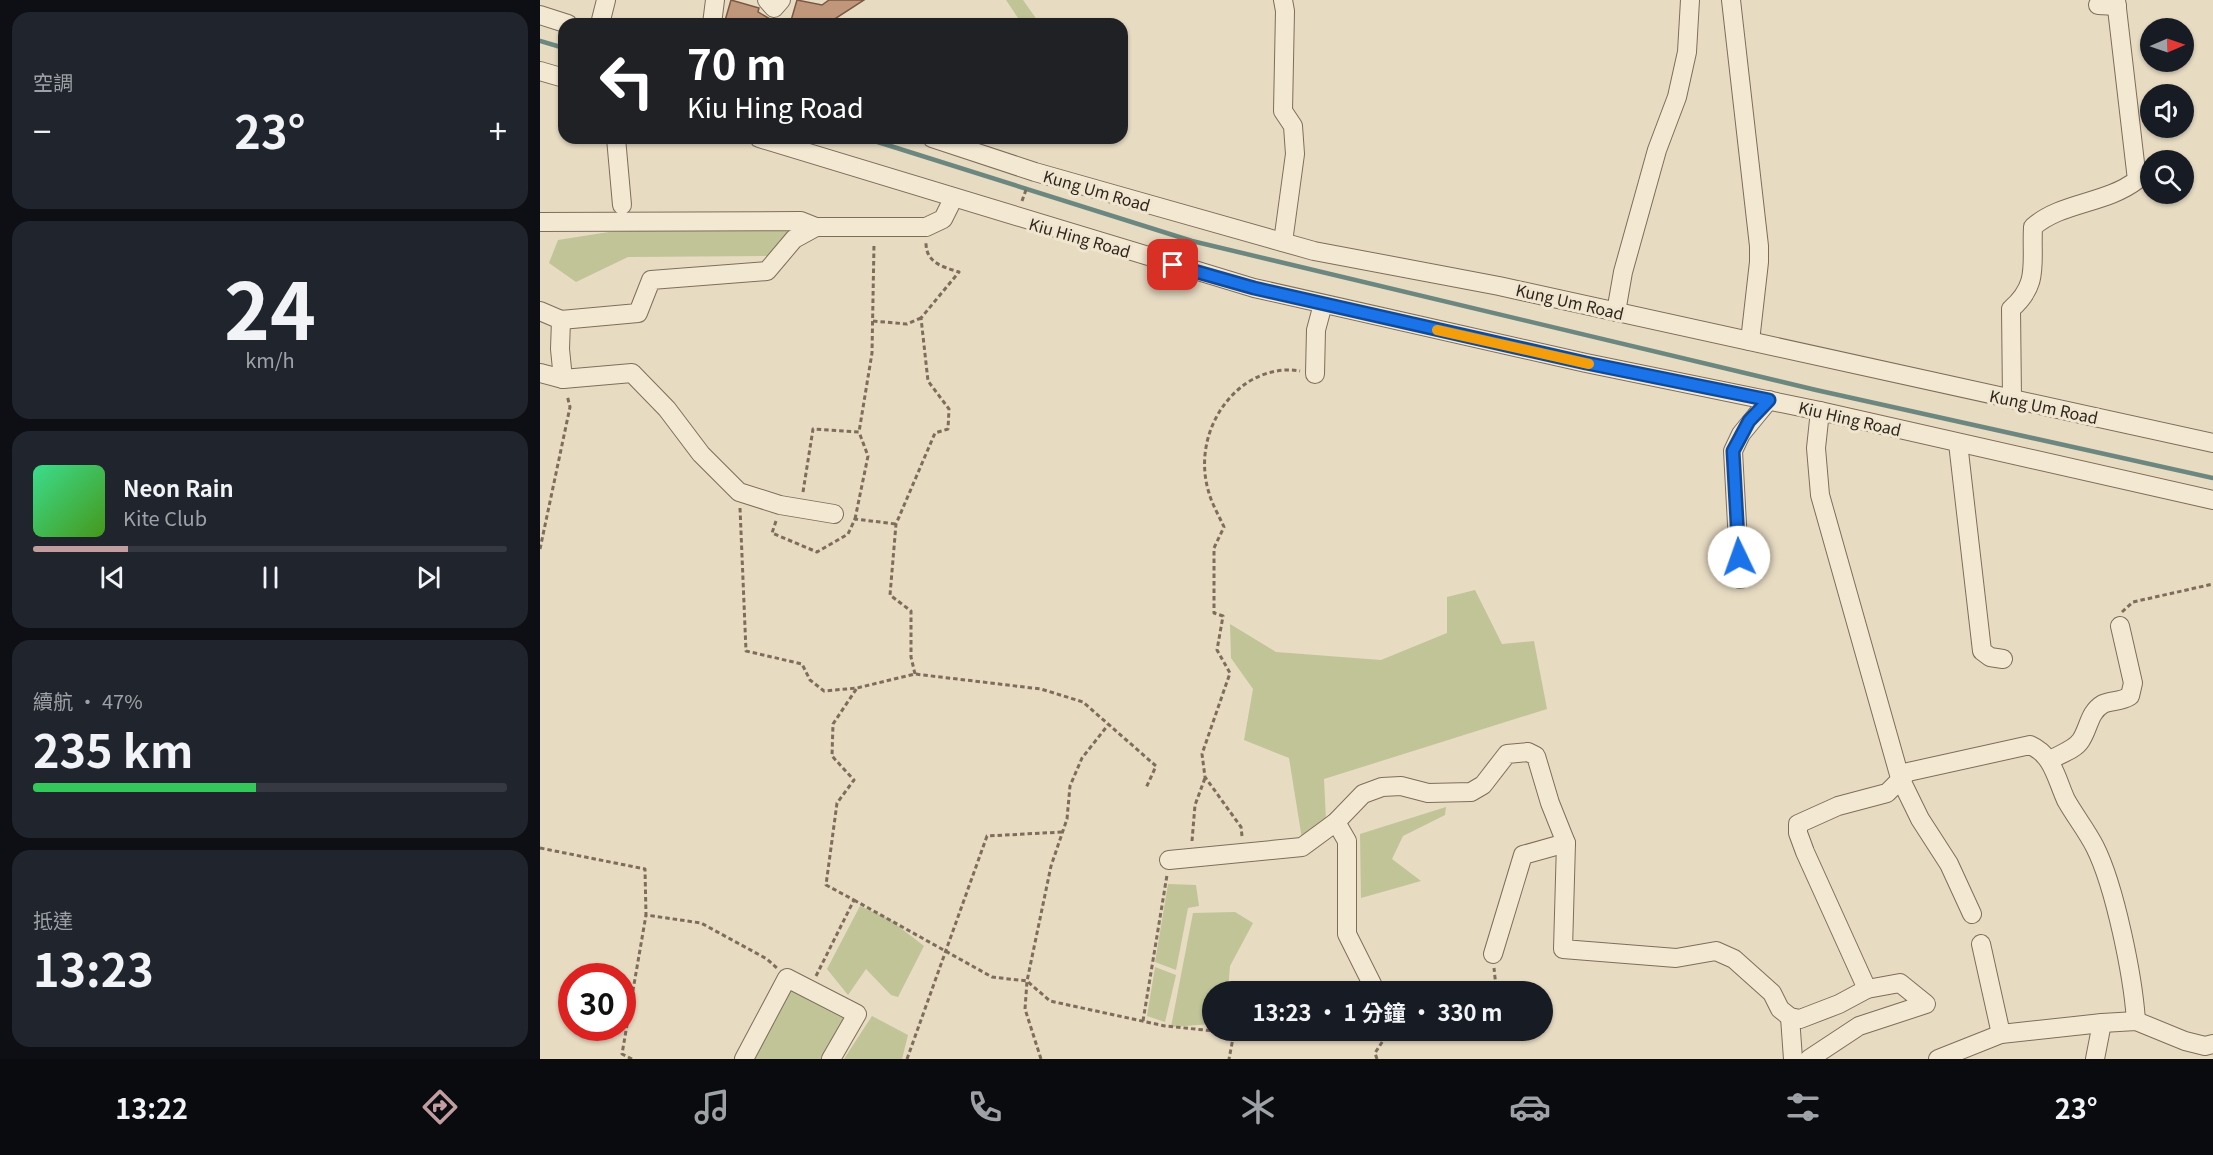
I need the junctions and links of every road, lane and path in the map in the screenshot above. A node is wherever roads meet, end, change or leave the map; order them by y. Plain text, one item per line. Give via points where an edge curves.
1 (606, 0) edge
2 (715, 0) edge
3 (1282, 0) edge
4 (1690, 0) edge
5 (1731, 0) edge
6 (2110, 4) edge
7 (540, 15) edge
8 (602, 18) edge
9 (713, 18) edge
10 (558, 21) edge
11 (540, 71) edge
12 (558, 76) edge
13 (617, 144) edge
14 (778, 144) edge
15 (950, 144) edge
16 (1029, 180) dead end
17 (953, 199) junction
18 (622, 205) dead end
19 (1020, 208) dead end
20 (540, 222) edge
21 (816, 227) junction
22 (926, 227) junction
23 (874, 229) junction
24 (1283, 242) junction
25 (1323, 304) junction
26 (540, 311) edge
27 (1616, 312) junction
28 (921, 318) junction
29 (561, 320) junction
30 (872, 321) junction
31 (1750, 341) junction
32 (540, 374) edge
33 (1315, 374) joint
34 (563, 379) junction
35 (2012, 399) junction
36 (1769, 400) junction
37 (1820, 411) junction
38 (859, 432) junction
39 (1958, 443) junction
40 (2213, 443) edge
41 (739, 492) junction
42 (2213, 500) edge
43 (780, 505) junction
44 (800, 508) junction
45 (834, 514) dead end
46 (855, 519) junction
47 (896, 524) junction
48 (540, 549) edge
49 (1740, 579) dead end
50 (2213, 584) edge
51 (2120, 626) joint
52 (2003, 659) dead end
53 (915, 674) junction
54 (857, 687) junction
55 (1108, 725) junction
56 (2050, 760) junction
57 (1205, 777) junction
58 (1900, 778) junction
59 (1146, 788) dead end
60 (1336, 822) junction
61 (1062, 832) junction
62 (1566, 843) junction
63 (540, 848) edge
64 (1244, 853) junction
65 (1190, 858) junction
66 (1169, 860) joint
67 (854, 900) junction
68 (1972, 914) dead end
69 (646, 915) junction
70 (1981, 944) dead end
71 (946, 952) junction
72 (1493, 954) joint
73 (787, 978) junction
74 (1027, 981) junction
75 (1370, 981) edge
76 (1495, 981) edge
77 (809, 989) junction
78 (1867, 989) junction
79 (1790, 1017) junction
80 (1143, 1021) junction
81 (2136, 1021) junction
82 (2102, 1023) junction
83 (2001, 1034) junction
84 (1383, 1041) edge
85 (2213, 1044) edge
86 (632, 1059) edge
87 (744, 1059) edge
88 (831, 1059) edge
89 (907, 1059) edge
90 (1041, 1059) edge
91 (1229, 1059) edge
92 (1377, 1059) edge
93 (1793, 1059) edge
94 (1809, 1059) edge
95 (1938, 1059) edge
96 (2095, 1059) edge

1 - 8 street
2 - 9 street
3 - 24 street via 1283,111 1293,126 1295,154
4 - 27 street via 1687,52 1677,97 1648,180
5 - 31 street via 1759,246
6 - 35 street via 2136,180 2126,189 2043,218 2033,227 2032,285 2011,309
7 - 10 street
11 - 12 street
13 - 18 street
14 - 17 street, Kiu Hing Road
15 - 24 street, Kung Um Road
16 - 19 path
17 - 22 street via 943,219
17 - 25 street, Kiu Hing Road via 1254,288
20 - 21 street via 801,221
21 - 23 street
21 - 29 street via 794,239 767,271 651,280 638,313
22 - 23 street
22 - 28 path via 926,251 936,264 959,272
23 - 30 path
24 - 27 street, Kung Um Road
25 - 33 street via 1316,330
25 - 36 street, Kiu Hing Road
26 - 29 street
27 - 31 street, Kung Um Road
28 - 30 path via 908,324
28 - 47 path via 928,381 949,409 948,429 935,433
29 - 34 street
30 - 38 path via 872,353
31 - 35 street, Kung Um Road
32 - 34 street
33 - 57 path via 1293,370 1250,379 1225,401 1210,425 1205,465 1208,493 1224,527 1214,548 1214,613 1223,616 1217,650 1230,673 1202,754
34 - 41 street via 632,373
34 - 48 path via 570,407
35 - 40 street, Kung Um Road
36 - 37 street, Kiu Hing Road
36 - 49 street via 1749,421 1733,451
37 - 39 street, Kiu Hing Road
37 - 58 street via 1816,448 1820,495
38 - 44 path via 813,429
38 - 46 path via 868,456
39 - 42 street, Kiu Hing Road
39 - 52 street via 1982,651
41 - 43 street
41 - 54 path via 746,651 802,664 810,680 824,691
43 - 44 street
43 - 46 path via 772,533 817,552 848,534
44 - 45 street
46 - 47 path
47 - 53 path via 890,595 911,611
50 - 51 path via 2133,602 2123,609
51 - 56 street via 2133,683 2130,696 2104,704 2091,715 2081,740
53 - 54 path
53 - 55 path via 1041,689 1083,702
54 - 67 path via 833,724 832,756 855,780 837,802 826,885
55 - 59 path via 1156,766
55 - 61 path via 1082,758 1070,786
56 - 58 street via 2030,744 1908,772
56 - 81 street via 2067,800 2096,848 2134,991
57 - 64 path via 1241,827
57 - 65 path via 1195,805
58 - 68 street via 1949,864
58 - 78 street via 1887,793 1818,813 1798,824 1805,852
60 - 62 street via 1363,794 1382,787 1401,786 1428,793 1471,792 1483,785 1507,754 1527,752 1536,756 1540,764
60 - 64 street via 1302,847
60 - 75 street via 1347,841 1347,934
61 - 71 path via 987,836
61 - 74 path
62 - 72 street via 1523,855
62 - 79 street via 1563,949 1677,958 1716,951 1734,958 1750,972
63 - 69 path via 645,869
64 - 65 street
65 - 66 street
66 - 80 path
67 - 71 path
67 - 77 path
69 - 73 path via 702,923 767,959
69 - 86 path via 622,1054
70 - 83 street
71 - 74 path via 992,977
71 - 89 path
72 - 76 path
73 - 77 street
73 - 87 street
74 - 80 path via 1050,1001
74 - 90 path via 1025,1009
77 - 88 street via 857,1014
78 - 79 street via 1800,1019
78 - 94 street via 1900,983 1926,1004 1859,1026
79 - 93 street
80 - 91 path via 1234,1033
81 - 82 street
81 - 85 street via 2186,1041
82 - 83 street
82 - 96 street
83 - 95 street
84 - 92 path via 1375,1053

